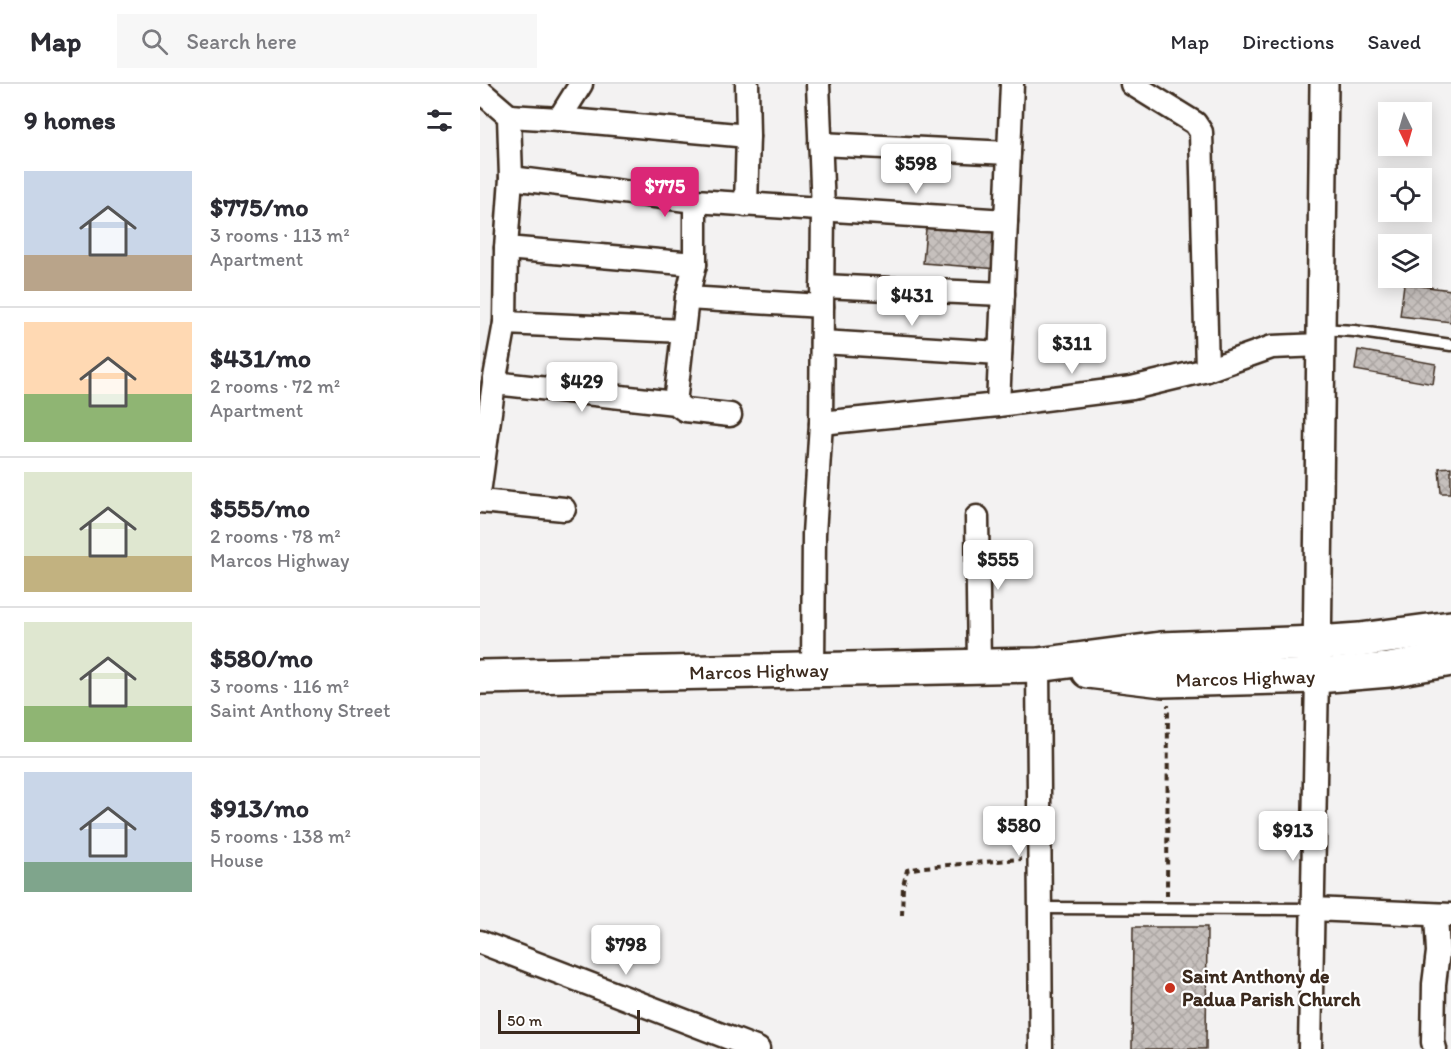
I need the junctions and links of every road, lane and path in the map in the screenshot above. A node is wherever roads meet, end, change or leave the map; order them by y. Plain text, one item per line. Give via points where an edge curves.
1 (581, 84) edge
2 (747, 84) edge
3 (818, 84) edge
4 (1012, 84) edge
5 (1132, 84) edge
6 (1324, 84) edge
7 (480, 91) edge
8 (509, 116) junction
9 (559, 119) junction
10 (748, 136) junction
11 (820, 144) junction
12 (1009, 153) junction
13 (511, 178) junction
14 (695, 201) junction
15 (746, 205) junction
16 (823, 210) junction
17 (1006, 221) junction
18 (506, 248) junction
19 (694, 264) junction
20 (1003, 294) junction
21 (822, 296) junction
22 (687, 298) junction
23 (505, 323) junction
24 (683, 331) junction
25 (1321, 337) junction
26 (822, 342) junction
27 (1451, 345) edge
28 (1000, 353) junction
29 (1207, 370) junction
30 (494, 383) junction
31 (675, 403) junction
32 (998, 405) junction
33 (730, 415) dead end
34 (821, 423) junction
35 (480, 486) edge
36 (480, 501) edge
37 (564, 509) dead end
38 (977, 517) dead end
39 (1451, 628) edge
40 (1317, 643) junction
41 (1451, 659) edge
42 (1038, 664) junction
43 (979, 666) junction
44 (813, 669) junction
45 (1317, 676) junction
46 (480, 677) edge
47 (1168, 704) dead end
48 (1040, 857) junction
49 (1040, 908) junction
50 (1167, 908) junction
51 (1312, 909) junction
52 (902, 915) dead end
53 (1444, 915) edge
54 (480, 942) edge
55 (758, 1049) edge
56 (1041, 1049) edge
57 (1310, 1049) edge
58 (1435, 1049) edge

1 - 9 street
2 - 10 street
3 - 11 street
4 - 12 street
5 - 29 street via 1195,123 1201,132
6 - 25 street
7 - 8 street
8 - 9 street
8 - 13 street
9 - 10 street
10 - 15 street
11 - 12 street
11 - 16 street
12 - 17 street
13 - 14 street
13 - 18 street
14 - 15 street
14 - 19 street
15 - 16 street
16 - 17 street
16 - 21 street
17 - 20 street
18 - 19 street
18 - 23 street
19 - 22 street
20 - 21 street
20 - 28 street
21 - 22 street
21 - 26 street
22 - 24 street
23 - 24 street
23 - 30 street
24 - 31 street
25 - 27 lane via 1354,331
25 - 29 street via 1272,347
25 - 40 street
26 - 28 street
26 - 34 street
28 - 32 street
29 - 32 street via 1132,388
30 - 31 street
30 - 35 street
31 - 33 street via 685,410
32 - 34 street
34 - 44 street via 814,534
36 - 37 street
38 - 43 street
39 - 40 main road, Marcos Highway
40 - 42 main road, Marcos Highway via 1161,649
40 - 45 street
41 - 45 main road, Marcos Highway via 1389,670
42 - 43 main road, Marcos Highway
42 - 45 main road, Marcos Highway via 1163,680
42 - 48 street
43 - 44 main road, Marcos Highway
44 - 46 main road, Marcos Highway
45 - 51 street
47 - 50 path
48 - 49 street
48 - 52 path via 907,870
49 - 50 lane
49 - 56 street
50 - 51 lane
51 - 53 street
51 - 57 street
53 - 58 street via 1434,984
54 - 55 street

